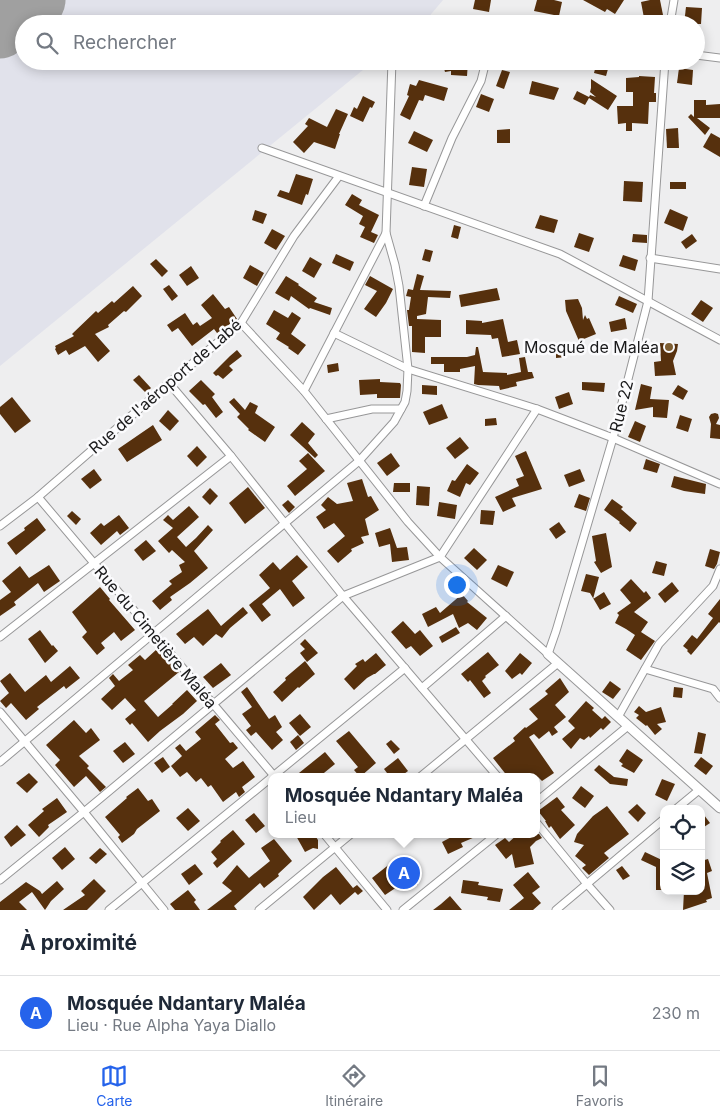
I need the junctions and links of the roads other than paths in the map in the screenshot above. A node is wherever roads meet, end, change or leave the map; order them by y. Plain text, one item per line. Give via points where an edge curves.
1 (674, 0) edge
2 (672, 15) edge
3 (705, 57) edge
4 (720, 58) edge
5 (392, 70) edge
6 (484, 70) edge
7 (664, 70) edge
8 (262, 148) dead end
9 (339, 176) junction
10 (388, 193) junction
11 (424, 206) junction
12 (386, 233) junction
13 (650, 258) junction
14 (720, 269) edge
15 (648, 301) junction
16 (241, 323) junction
17 (334, 333) junction
18 (720, 340) edge
19 (408, 369) junction
20 (170, 382) junction
21 (304, 391) junction
22 (401, 409) junction
23 (537, 409) junction
24 (326, 419) junction
25 (613, 438) junction
26 (231, 456) junction
27 (359, 460) junction
28 (720, 484) edge
29 (38, 497) junction
30 (285, 523) junction
31 (0, 526) edge
32 (440, 557) junction
33 (94, 563) junction
34 (720, 569) edge
35 (716, 587) edge
36 (343, 596) junction
37 (506, 616) junction
38 (154, 633) junction
39 (0, 637) edge
40 (548, 654) junction
41 (558, 663) junction
42 (405, 668) junction
43 (645, 669) junction
44 (422, 688) junction
45 (720, 698) edge
46 (214, 704) junction
47 (0, 712) edge
48 (618, 717) junction
49 (628, 726) junction
50 (466, 739) junction
51 (25, 742) junction
52 (0, 762) edge
53 (271, 773) edge
54 (277, 773) edge
55 (425, 773) edge
56 (495, 773) edge
57 (268, 780) edge
58 (699, 790) junction
59 (540, 799) edge
60 (681, 805) edge
61 (720, 808) edge
62 (84, 812) junction
63 (660, 822) edge
64 (540, 827) edge
65 (327, 838) edge
66 (346, 838) edge
67 (492, 838) edge
68 (335, 847) junction
69 (0, 880) edge
70 (142, 883) junction
71 (587, 884) junction
72 (109, 910) edge
73 (164, 910) edge
74 (259, 910) edge
75 (387, 910) edge
76 (403, 910) edge
77 (556, 910) edge
78 (610, 910) edge

1 - 2 street
3 - 4 street
5 - 10 street
6 - 11 street
7 - 13 street, Rue 22
8 - 9 street
9 - 10 street
9 - 16 street, Rue de l'aéroport de Labé via 294,236
10 - 11 street
10 - 12 street
11 - 15 street via 560,254
12 - 17 street
12 - 19 street via 399,286
13 - 14 street
13 - 15 street, Rue 22
15 - 18 street
15 - 25 street, Rue 22
16 - 20 street, Rue de l'aéroport de Labé
16 - 21 street
17 - 19 street
17 - 21 street
19 - 22 street via 405,402
19 - 23 street
20 - 26 street
20 - 29 street, Rue de l'aéroport de Labé
21 - 24 street
22 - 24 street via 372,409
22 - 27 street via 394,422
23 - 25 street
23 - 32 street
24 - 27 street
25 - 28 street
25 - 40 street, Rue 22
26 - 30 street
26 - 33 street
27 - 30 street
27 - 32 street
29 - 31 street, Rue de l'aéroport de Labé
29 - 33 street, Rue du Cimetière Maléa
30 - 36 street
30 - 38 street
32 - 36 street
32 - 37 street
33 - 38 street, Rue du Cimetière Maléa
33 - 39 street
34 - 35 street
35 - 43 street via 659,644
36 - 42 street
36 - 46 street
37 - 40 street
37 - 44 street
38 - 46 street, Rue du Cimetière Maléa
38 - 51 street
40 - 41 street
41 - 48 street
41 - 50 street
42 - 44 street
42 - 54 street
43 - 45 street via 713,689
43 - 48 street
44 - 50 street
46 - 53 street, Rue du Cimetière Maléa
46 - 62 street
47 - 51 street
48 - 49 street
49 - 58 street
49 - 59 street
50 - 55 street
50 - 56 street
51 - 52 street
51 - 62 street
57 - 70 street
58 - 60 street
58 - 61 street
62 - 69 street
62 - 70 street
63 - 71 street
64 - 71 street
65 - 68 street
66 - 68 street
67 - 76 street
68 - 74 street
68 - 75 street
70 - 72 street
70 - 73 street
71 - 77 street
71 - 78 street

